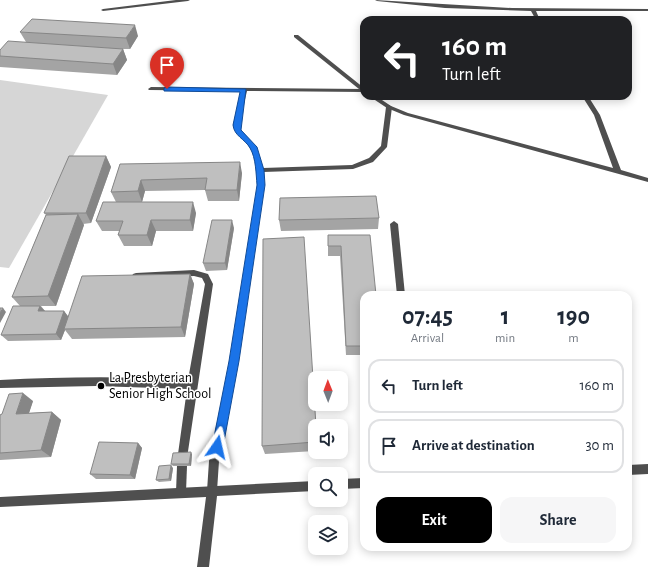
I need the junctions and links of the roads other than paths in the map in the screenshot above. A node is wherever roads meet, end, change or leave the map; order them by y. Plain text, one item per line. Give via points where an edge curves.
1 (188, 0) edge
2 (377, 0) edge
3 (103, 10) dead end
4 (533, 10) junction
5 (648, 10) edge
6 (536, 16) edge
7 (296, 36) dead end
8 (151, 89) dead end
9 (360, 89) edge
10 (244, 90) junction
11 (360, 91) edge
12 (378, 100) edge
13 (588, 100) edge
14 (389, 107) junction
15 (260, 170) junction
16 (618, 172) junction
17 (648, 180) edge
18 (394, 224) dead end
19 (126, 276) edge
20 (401, 291) edge
21 (0, 384) edge
22 (192, 385) junction
23 (184, 454) edge
24 (182, 466) edge
25 (648, 469) edge
26 (632, 470) edge
27 (360, 483) edge
28 (348, 484) edge
29 (308, 486) edge
30 (212, 491) junction
31 (181, 492) junction
32 (0, 502) edge
33 (203, 567) edge

1 - 3 street
2 - 4 street via 418,5
4 - 5 street
4 - 6 street
7 - 9 street
8 - 10 street
10 - 11 street
10 - 15 street via 237,130 253,147
12 - 14 street
13 - 16 street via 597,115
14 - 15 street via 384,147 371,160 353,167
14 - 16 street via 406,114
15 - 30 street via 260,193 234,361 214,461
16 - 17 street
18 - 20 street
19 - 22 street via 194,273 205,276 209,284
21 - 22 street via 143,382
22 - 23 street
24 - 31 street
25 - 26 street
27 - 28 street
29 - 30 street
30 - 31 street
30 - 33 street
31 - 32 street

